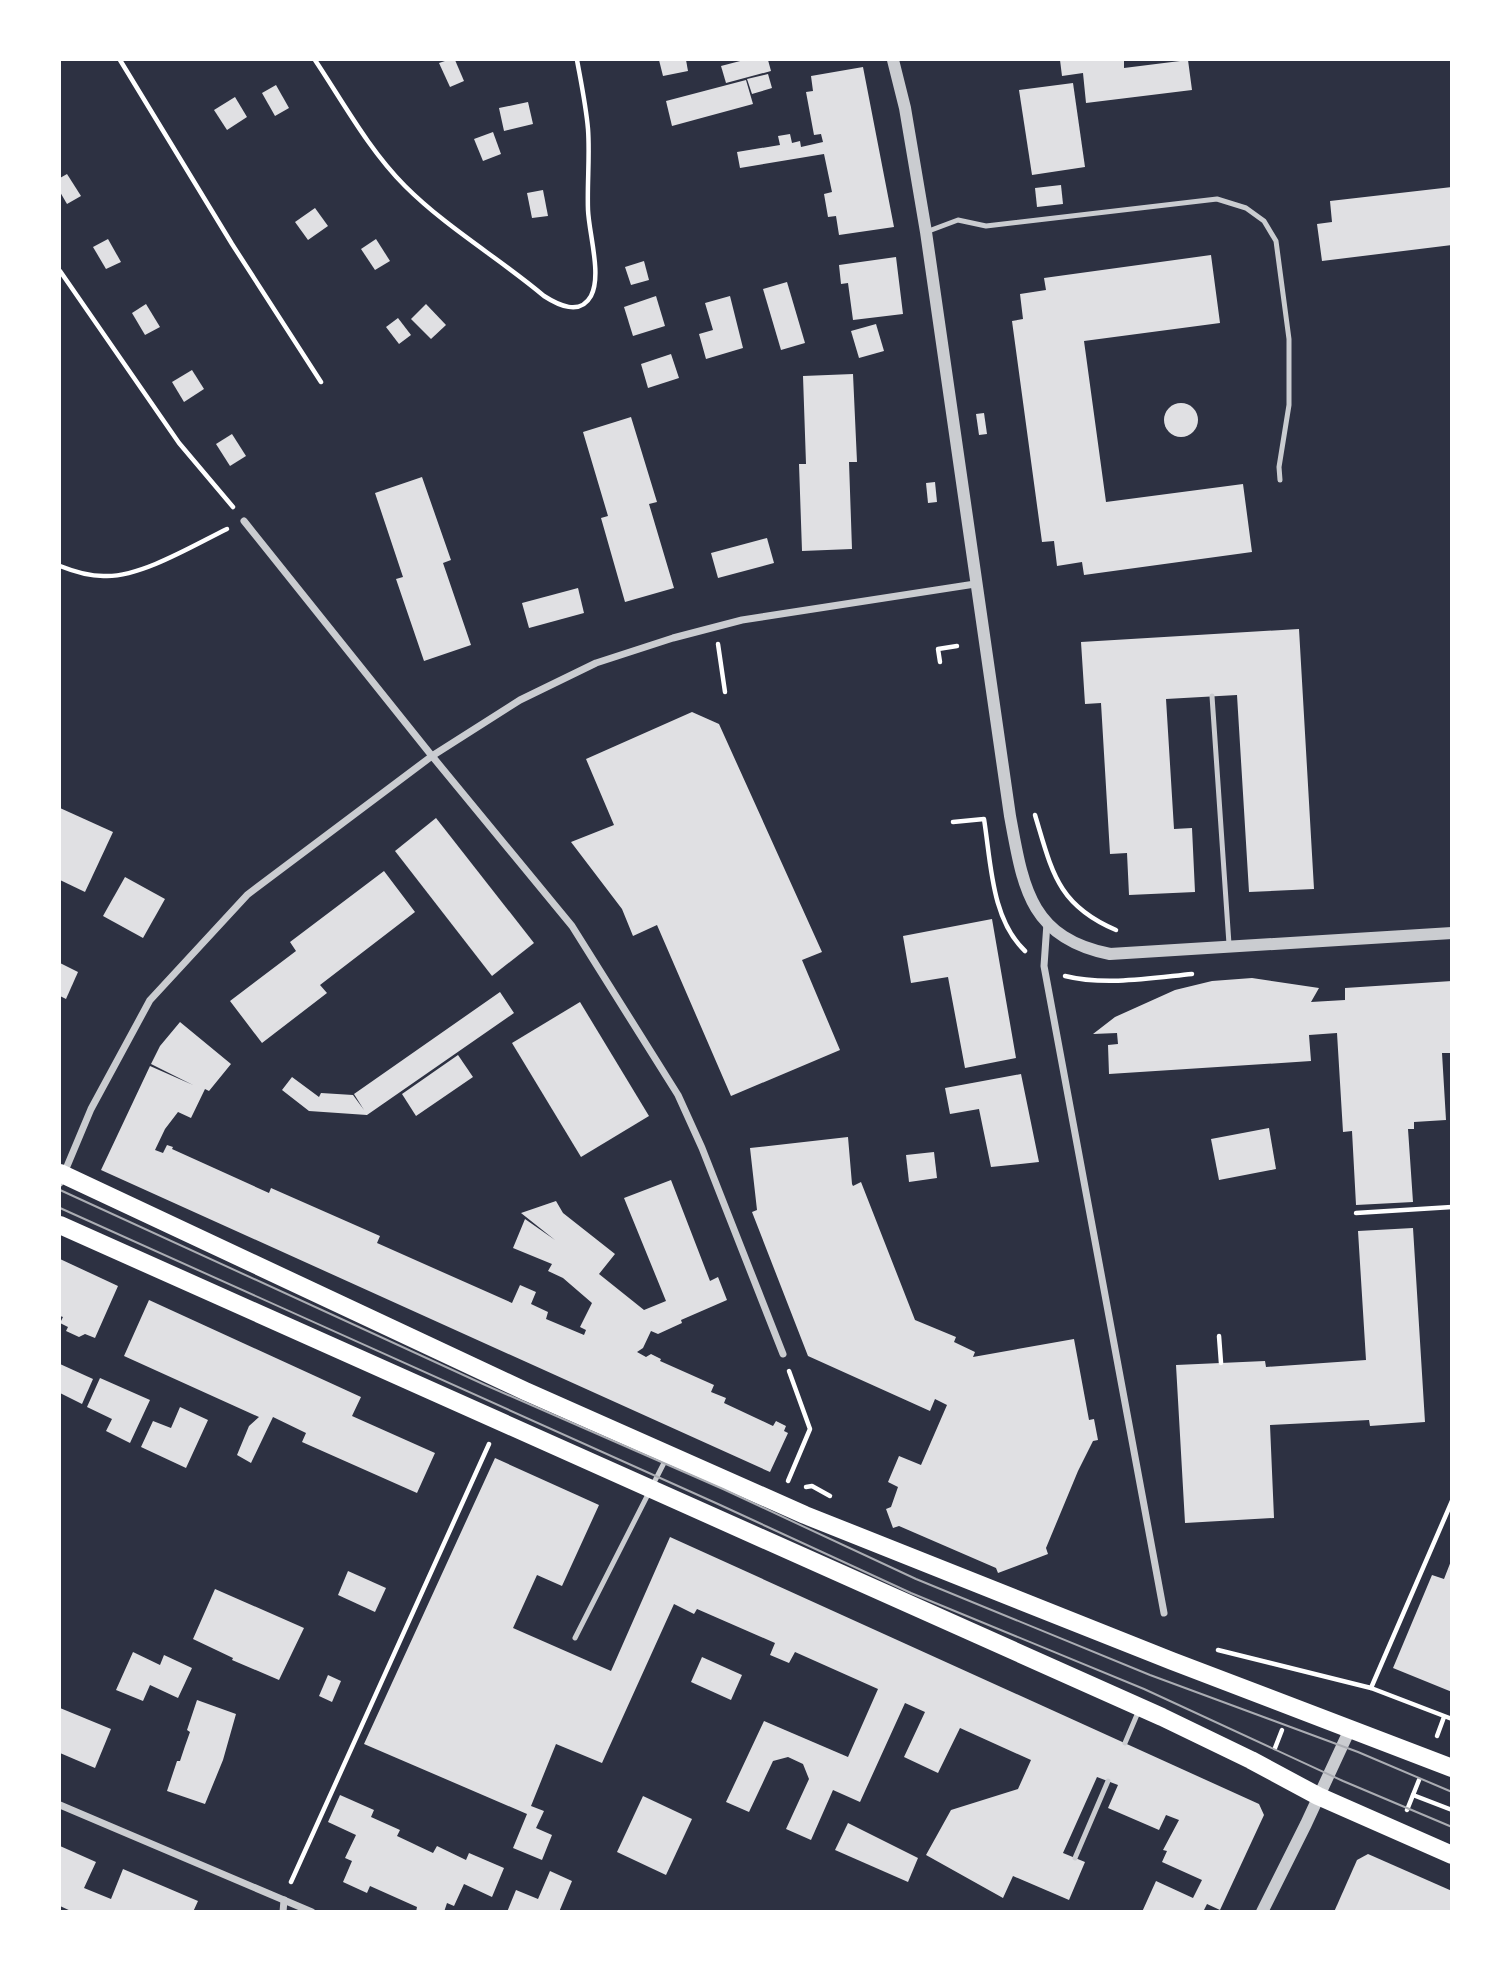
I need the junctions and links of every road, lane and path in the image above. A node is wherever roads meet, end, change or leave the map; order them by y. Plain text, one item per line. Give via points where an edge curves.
1 (120, 60) edge
2 (315, 60) edge
3 (577, 60) edge
4 (893, 60) edge
5 (926, 232) junction
6 (60, 271) edge
7 (321, 382) dead end
8 (1280, 480) dead end
9 (244, 521) junction
10 (60, 566) edge
11 (975, 584) junction
12 (715, 627) junction
13 (957, 646) dead end
14 (940, 662) dead end
15 (725, 692) dead end
16 (1212, 696) dead end
17 (432, 756) junction
18 (953, 822) dead end
19 (1047, 923) junction
20 (1451, 933) edge
21 (1229, 947) junction
22 (1044, 966) junction
23 (61, 1177) edge
24 (1451, 1207) edge
25 (1356, 1213) dead end
26 (60, 1224) edge
27 (1219, 1336) dead end
28 (783, 1354) joint
29 (1221, 1363) dead end
30 (491, 1440) dead end
31 (668, 1454) junction
32 (799, 1487) dead end
33 (785, 1488) dead end
34 (650, 1489) junction
35 (835, 1499) dead end
36 (1451, 1501) edge
37 (1164, 1613) dead end
38 (575, 1638) dead end
39 (1209, 1647) dead end
40 (1371, 1688) junction
41 (1140, 1707) junction
42 (1451, 1719) edge
43 (1349, 1730) junction
44 (1125, 1743) dead end
45 (1451, 1768) edge
46 (1108, 1781) dead end
47 (1318, 1796) junction
48 (1413, 1796) dead end
49 (60, 1805) edge
50 (1451, 1810) edge
51 (1451, 1855) edge
52 (1075, 1857) dead end
53 (284, 1900) junction
54 (283, 1912) edge
55 (312, 1912) edge
56 (1262, 1912) edge

1 - 7 path
2 - 3 path via 405,185 544,296 561,307 574,307 590,298 596,277 588,210 588,128
4 - 5 street
5 - 8 lane via 958,220 986,226 1217,199 1246,208 1264,221 1276,241 1282,274 1289,339 1289,405
5 - 11 street
6 - 9 path via 179,443
9 - 10 path via 145,568 108,577
9 - 17 street
11 - 12 street
11 - 19 street via 1019,868 1031,902
12 - 15 path
12 - 17 street via 596,663 520,700
13 - 14 path via 938,649
16 - 21 lane
17 - 23 street via 247,895 150,1000
17 - 28 street via 572,926 678,1095
18 - 22 path via 984,819 997,902 1022,948
19 - 21 street via 1067,940 1110,954
19 - 22 street
20 - 21 street
22 - 37 street
23 - 31 main road
24 - 25 path
26 - 34 main road
27 - 29 path
28 - 33 path via 810,1429
30 - 53 path
31 - 34 lane
31 - 43 main road via 805,1515
32 - 35 path via 813,1486
34 - 38 lane
34 - 41 main road
36 - 40 path
39 - 40 path
40 - 42 path
41 - 44 lane
41 - 47 main road
43 - 45 main road
43 - 47 street
46 - 52 lane
47 - 51 main road
47 - 56 street
48 - 50 path
49 - 53 street
53 - 54 street
53 - 55 street

